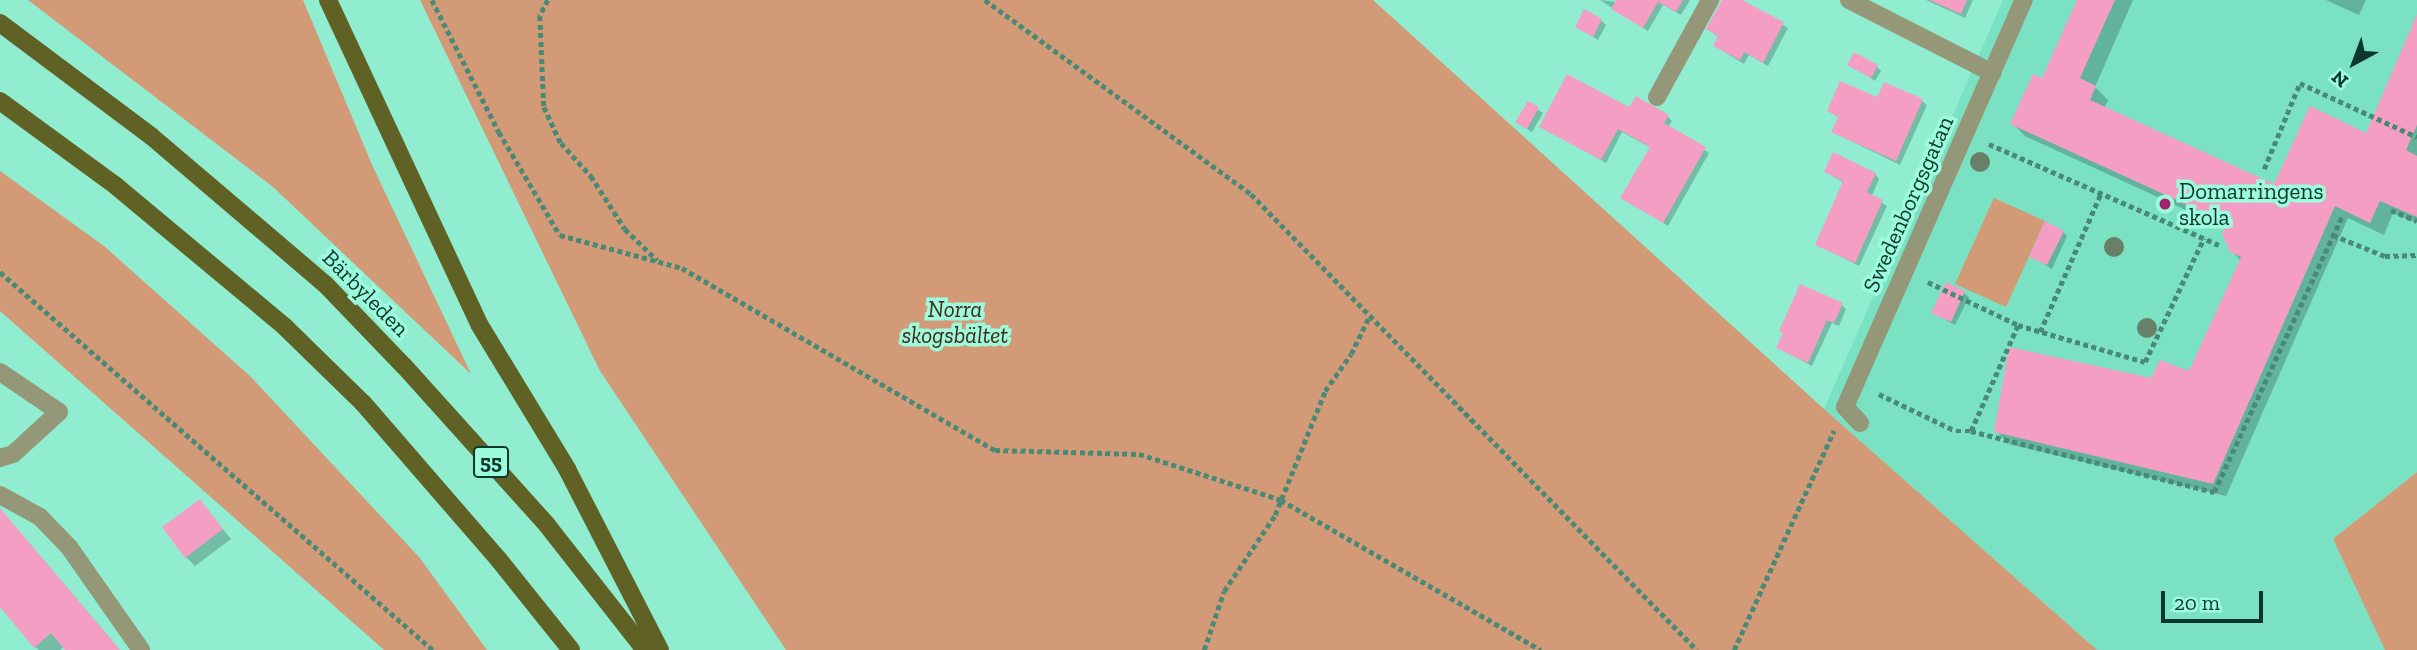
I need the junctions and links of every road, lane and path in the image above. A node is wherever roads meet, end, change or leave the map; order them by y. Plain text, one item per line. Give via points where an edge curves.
1 (328, 0) edge
2 (432, 0) edge
3 (548, 0) edge
4 (985, 0) edge
5 (1710, 0) edge
6 (1849, 0) edge
7 (2024, 0) edge
8 (0, 23) edge
9 (1992, 73) junction
10 (1657, 97) dead end
11 (0, 102) edge
12 (1965, 134) junction
13 (2417, 137) edge
14 (2264, 169) dead end
15 (2101, 193) junction
16 (2391, 210) dead end
17 (2342, 216) dead end
18 (2417, 221) edge
19 (2333, 235) junction
20 (2204, 238) junction
21 (2220, 245) dead end
22 (2417, 255) edge
23 (658, 261) junction
24 (0, 272) edge
25 (1924, 280) dead end
26 (1369, 317) junction
27 (2018, 325) junction
28 (2040, 332) junction
29 (0, 372) edge
30 (1856, 383) junction
31 (1846, 407) junction
32 (1860, 424) dead end
33 (1971, 432) junction
34 (0, 458) edge
35 (0, 495) edge
36 (1281, 500) junction
37 (141, 650) edge
38 (433, 650) edge
39 (570, 650) edge
40 (645, 650) edge
41 (660, 650) edge
42 (1204, 650) edge
43 (1541, 650) edge
44 (1697, 650) edge
45 (1734, 650) edge

1 - 41 main road via 479,324 567,470
2 - 23 path via 499,132 560,235
3 - 23 path via 540,16 544,107 561,143 592,176 625,229
4 - 26 path via 1251,194
5 - 10 street
6 - 9 street
7 - 9 street, Swedenborgsgatan
8 - 40 main road, Bärbyleden / 55 via 151,136 325,284 547,525
9 - 12 street, Swedenborgsgatan
11 - 39 main road, 55 via 116,186 285,327 363,403
12 - 15 path
12 - 30 street, Swedenborgsgatan
13 - 14 path via 2300,83
15 - 20 path
15 - 28 path
16 - 18 path
17 - 19 path
19 - 22 path via 2385,256
19 - 33 path via 2214,492
20 - 21 path
20 - 28 path via 2145,362
23 - 36 path via 682,268 995,450 1139,453
24 - 38 path
25 - 27 path
26 - 36 path via 1325,391
26 - 44 path
27 - 28 path
27 - 33 path
29 - 34 street via 59,412 13,454
30 - 31 street, Swedenborgsgatan
30 - 33 path via 1956,431
31 - 32 street
31 - 45 path
35 - 37 street via 40,517 69,547
36 - 42 path via 1276,515 1224,591
36 - 43 path

